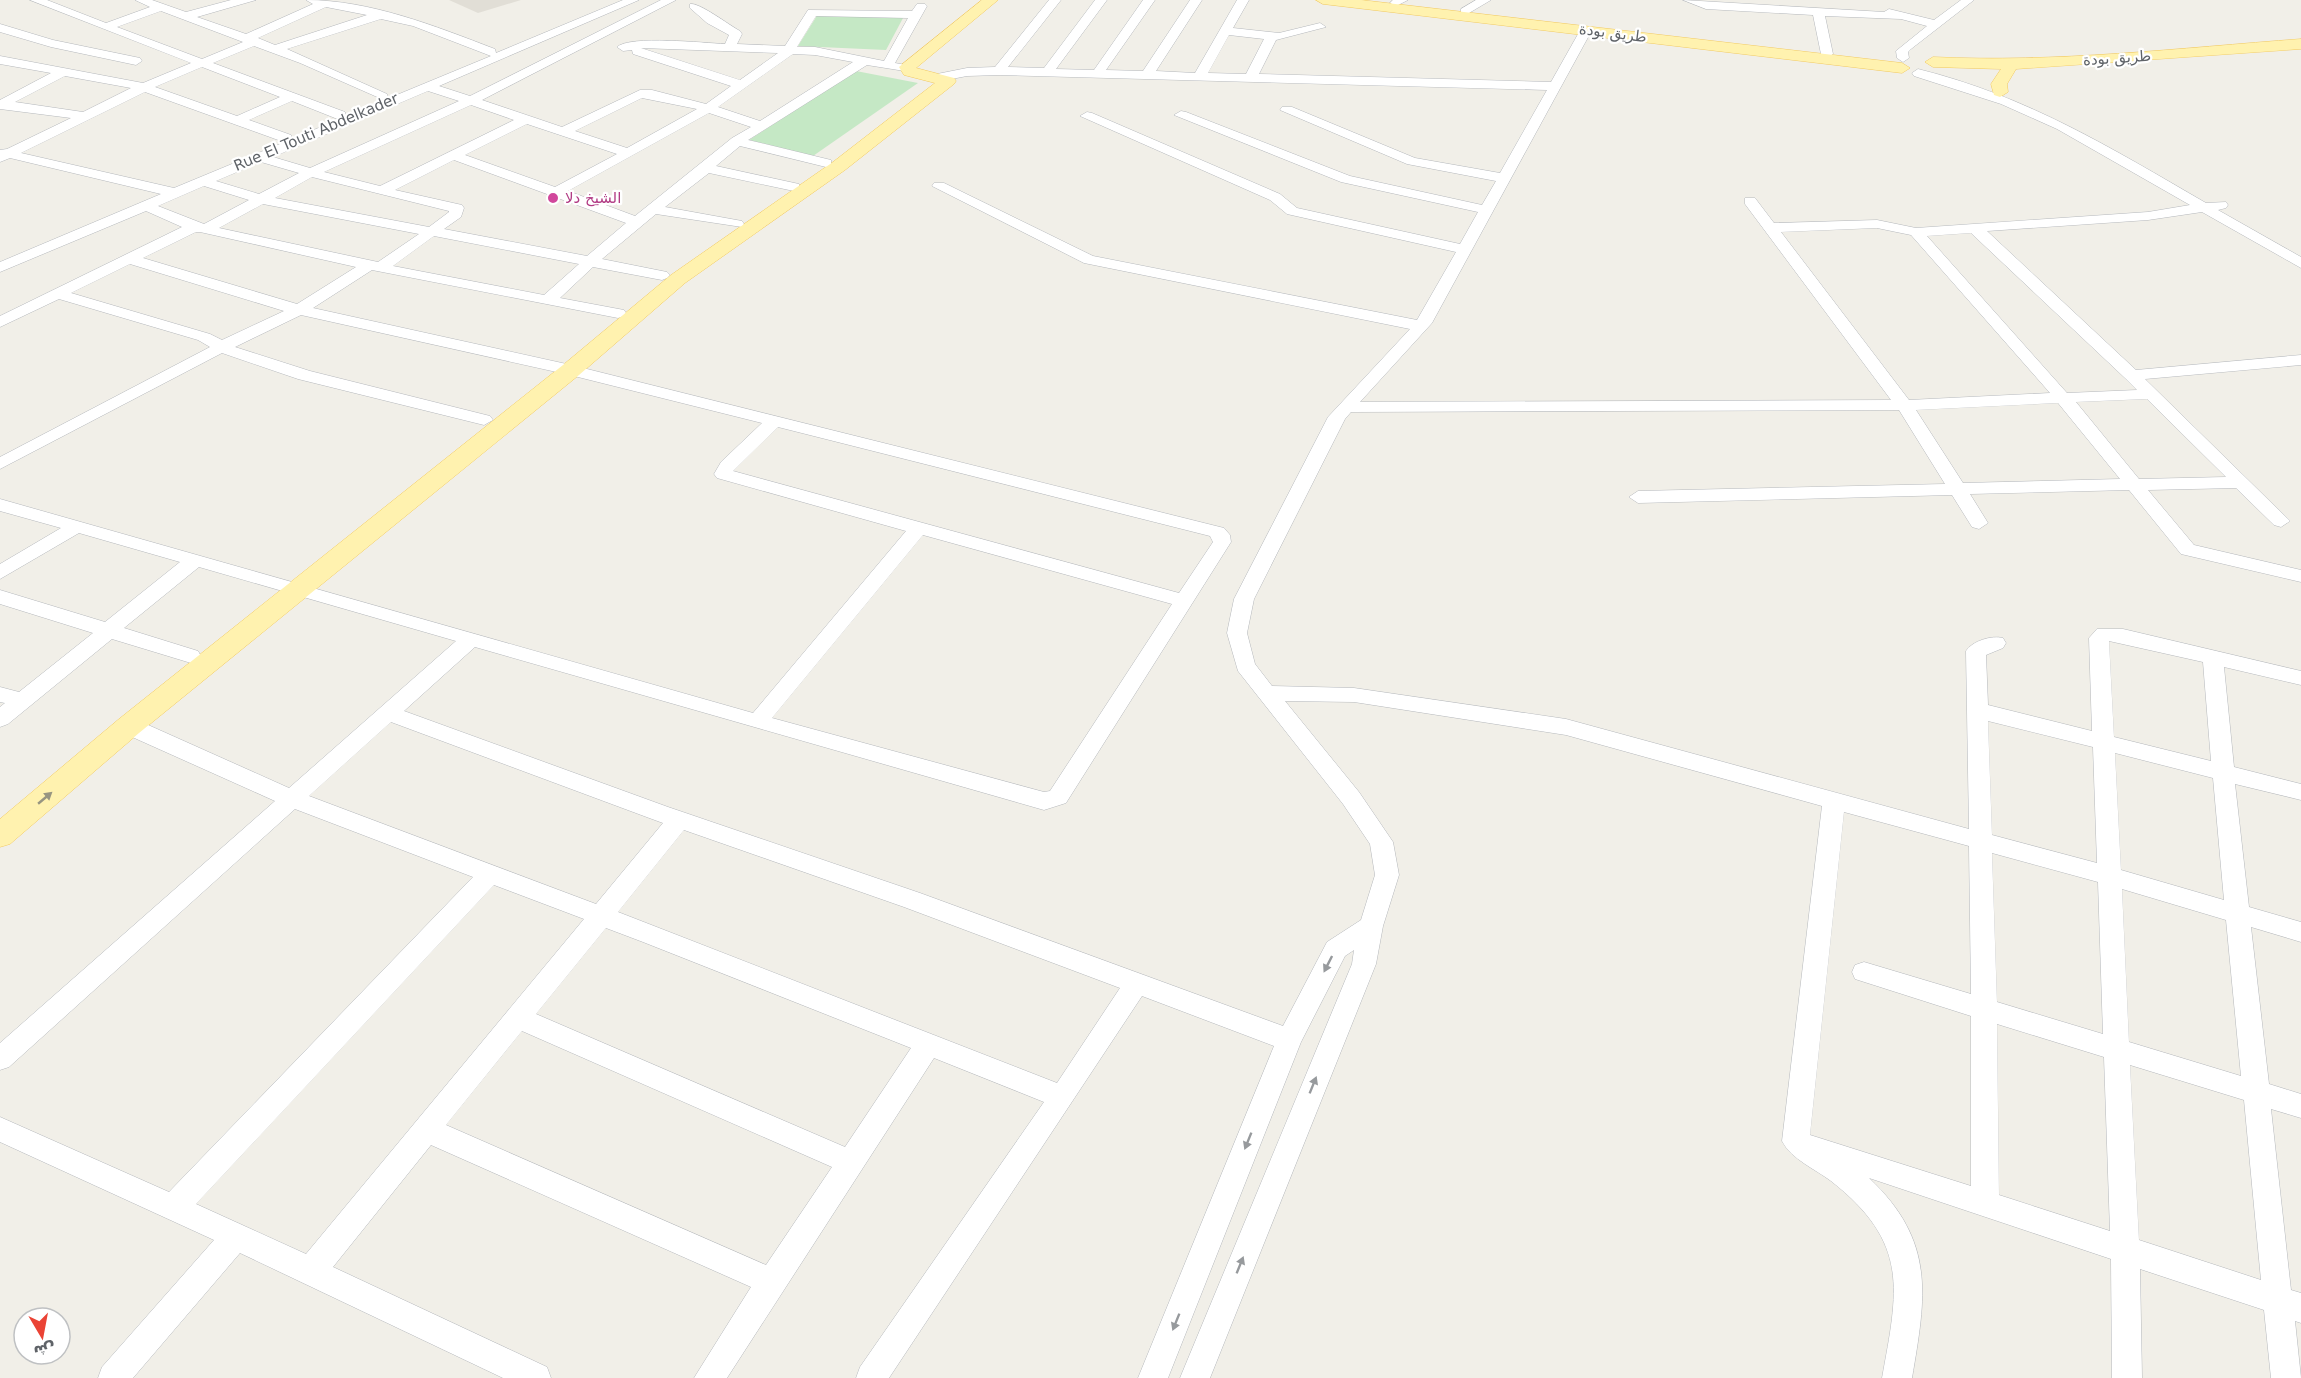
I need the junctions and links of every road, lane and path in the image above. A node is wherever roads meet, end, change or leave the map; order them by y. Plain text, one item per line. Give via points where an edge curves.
1 (36, 0) edge
2 (250, 0) edge
3 (617, 0) edge
4 (633, 0) edge
5 (670, 0) edge
6 (805, 0) edge
7 (991, 0) edge
8 (1055, 0) edge
9 (1101, 0) edge
10 (1149, 0) edge
11 (1196, 0) edge
12 (1243, 0) edge
13 (1323, 0) edge
14 (1371, 0) edge
15 (1485, 0) edge
16 (1689, 0) edge
17 (1832, 0) edge
18 (1968, 0) edge
19 (323, 1) edge
20 (1399, 1) edge
21 (155, 3) edge
22 (694, 6) dead end
23 (1465, 11) junction
24 (812, 12) junction
25 (1818, 12) junction
26 (1881, 13) junction
27 (380, 15) junction
28 (187, 16) junction
29 (1935, 24) junction
30 (105, 25) junction
31 (1320, 27) dead end
32 (0, 28) edge
33 (565, 28) junction
34 (1586, 30) junction
35 (1225, 31) junction
36 (1272, 36) junction
37 (592, 37) junction
38 (1681, 39) junction
39 (251, 40) junction
40 (51, 43) junction
41 (2301, 44) edge
42 (623, 47) junction
43 (276, 49) junction
44 (728, 49) junction
45 (2301, 50) edge
46 (491, 52) junction
47 (788, 52) junction
48 (2218, 53) junction
49 (1827, 54) junction
50 (1902, 54) junction
51 (2, 61) edge
52 (136, 61) dead end
53 (864, 61) junction
54 (204, 62) junction
55 (887, 66) junction
56 (1936, 67) junction
57 (907, 69) junction
58 (2009, 70) junction
59 (65, 71) junction
60 (999, 71) junction
61 (1047, 73) junction
62 (1097, 74) junction
63 (1147, 75) junction
64 (1199, 77) junction
65 (1250, 79) junction
66 (942, 80) junction
67 (742, 85) junction
68 (426, 86) junction
69 (1555, 86) junction
70 (144, 87) junction
71 (2000, 92) junction
72 (293, 96) junction
73 (382, 97) junction
74 (472, 100) junction
75 (1, 104) edge
76 (708, 108) junction
77 (1287, 110) dead end
78 (340, 115) junction
79 (1181, 115) dead end
80 (83, 116) junction
81 (1087, 116) dead end
82 (526, 119) junction
83 (239, 120) junction
84 (759, 125) junction
85 (564, 131) junction
86 (286, 138) junction
87 (737, 141) junction
88 (627, 153) junction
89 (453, 155) junction
90 (2, 156) edge
91 (258, 157) junction
92 (826, 163) junction
93 (706, 168) junction
94 (310, 173) junction
95 (1504, 178) junction
96 (203, 181) junction
97 (939, 186) dead end
98 (794, 187) junction
99 (382, 191) junction
100 (556, 192) junction
101 (159, 196) junction
102 (259, 199) junction
103 (1750, 201) dead end
104 (2214, 207) junction
105 (653, 208) junction
106 (1487, 210) junction
107 (636, 221) junction
108 (737, 224) junction
109 (200, 228) junction
110 (1771, 228) junction
111 (1976, 229) junction
112 (433, 230) junction
113 (1916, 232) junction
114 (1465, 249) junction
115 (2301, 253) edge
116 (0, 256) edge
117 (129, 259) junction
118 (591, 260) junction
119 (2301, 263) edge
120 (375, 266) junction
121 (0, 267) edge
122 (662, 275) junction
123 (58, 294) junction
124 (547, 301) junction
125 (299, 310) junction
126 (618, 313) junction
127 (0, 322) edge
128 (1421, 326) junction
129 (223, 347) junction
130 (2301, 360) edge
131 (561, 368) junction
132 (2132, 375) junction
133 (2152, 394) junction
134 (2063, 398) junction
135 (1904, 405) junction
136 (1346, 407) junction
137 (484, 420) junction
138 (774, 420) junction
139 (0, 464) edge
140 (2241, 482) junction
141 (2133, 484) junction
142 (1957, 489) junction
143 (1638, 496) dead end
144 (0, 505) edge
145 (2281, 521) dead end
146 (1979, 523) dead end
147 (76, 527) junction
148 (918, 529) junction
149 (195, 560) junction
150 (0, 573) edge
151 (2301, 576) edge
152 (292, 586) junction
153 (0, 597) edge
154 (1184, 601) junction
155 (109, 631) junction
156 (471, 639) junction
157 (1996, 643) dead end
158 (191, 656) junction
159 (2213, 657) junction
160 (2301, 678) edge
161 (1266, 693) junction
162 (0, 694) edge
163 (23, 701) junction
164 (1976, 710) junction
165 (388, 713) junction
166 (0, 719) edge
167 (757, 722) junction
168 (129, 726) junction
169 (2106, 742) junction
170 (2223, 772) junction
171 (2301, 792) edge
172 (293, 799) junction
173 (1834, 800) junction
174 (0, 813) edge
175 (679, 820) junction
176 (0, 836) edge
177 (1979, 840) junction
178 (490, 874) junction
179 (2109, 876) junction
180 (2238, 914) junction
181 (599, 915) junction
182 (1371, 926) junction
183 (2301, 932) edge
184 (1864, 972) dead end
185 (1136, 985) junction
186 (1984, 1008) junction
187 (517, 1017) junction
188 (1289, 1040) junction
189 (928, 1044) junction
190 (2115, 1048) junction
191 (0, 1059) edge
192 (2257, 1092) junction
193 (1063, 1097) junction
194 (2301, 1106) edge
195 (0, 1129) edge
196 (425, 1130) junction
197 (1796, 1141) junction
198 (850, 1162) junction
199 (1985, 1203) junction
200 (173, 1208) junction
201 (236, 1236) junction
202 (2125, 1250) junction
203 (311, 1271) junction
204 (772, 1282) junction
205 (2289, 1304) edge
206 (113, 1378) edge
207 (536, 1378) edge
208 (709, 1378) edge
209 (871, 1378) edge
210 (1153, 1378) edge
211 (1194, 1378) edge
212 (1897, 1378) edge
213 (2127, 1378) edge
214 (2286, 1378) edge

1 - 30 street
2 - 28 street
3 - 46 street, Rue El Touti Abdelkader
4 - 33 street, Rue El Touti Abdelkader
5 - 37 street
6 - 24 street
7 - 57 main road
8 - 60 street
9 - 61 street
10 - 62 street
11 - 63 street
12 - 35 street
13 - 34 main road, طريق بودة
14 - 20 main road, طريق بودة
15 - 23 street
16 - 25 street via 1706,6
17 - 26 street
18 - 29 street
19 - 27 street
19 - 39 street
20 - 23 main road, طريق بودة
21 - 28 street
21 - 30 street
22 - 44 street via 736,34
23 - 38 main road, طريق بودة
24 - 47 street
24 - 55 street via 918,10
25 - 26 street
25 - 49 street
26 - 29 street
26 - 50 street
27 - 43 street
27 - 46 street via 417,23
28 - 39 street
29 - 50 street
30 - 40 street
30 - 54 street
31 - 36 street
32 - 40 street
33 - 37 street
33 - 68 street, Rue El Touti Abdelkader
34 - 38 main road, طريق بودة
34 - 69 street
35 - 36 street
35 - 64 street
36 - 65 street
37 - 42 street
37 - 74 street
38 - 49 main road, طريق بودة
38 - 50 main road, طريق بودة
39 - 43 street
39 - 54 street
40 - 51 street
40 - 52 street
41 - 48 main road, طريق بودة
42 - 44 street via 648,44
42 - 67 street
43 - 73 street
44 - 47 street
45 - 48 main road, طريق بودة
46 - 73 street, Rue El Touti Abdelkader
47 - 53 street via 815,51
47 - 67 street
48 - 56 main road, طريق بودة
48 - 58 main road, طريق بودة
49 - 50 main road, طريق بودة
50 - 56 main road
50 - 104 street via 2046,118
51 - 59 street
53 - 55 street
53 - 84 street
54 - 70 street
54 - 72 street
55 - 57 street
56 - 58 main road, طريق بودة
56 - 71 street
57 - 66 main road
58 - 71 main road via 1999,84
59 - 70 street
59 - 75 street
60 - 61 street
60 - 66 street via 979,71
61 - 62 street
62 - 63 street
63 - 64 street
64 - 65 street
65 - 69 street
66 - 92 main road
66 - 131 main road via 839,166 678,279
67 - 76 street
68 - 74 street
68 - 91 street, Rue El Touti Abdelkader
69 - 95 street
70 - 80 street
70 - 83 street
71 - 104 street via 2091,132
72 - 78 street
72 - 83 street
73 - 78 street, Rue El Touti Abdelkader
74 - 82 street
74 - 94 street
75 - 80 street
76 - 84 street
76 - 85 street via 644,94
76 - 88 street
77 - 95 street via 1412,161
78 - 86 street, Rue El Touti Abdelkader
79 - 106 street via 1346,179
80 - 90 street
81 - 114 street via 1275,197 1292,211
82 - 85 street
82 - 89 street
83 - 86 street
84 - 87 street
85 - 88 street
86 - 101 street, Rue El Touti Abdelkader
87 - 92 street
87 - 93 street
88 - 100 street
89 - 99 street
89 - 100 street
90 - 101 street
91 - 94 street
91 - 96 street, Rue El Touti Abdelkader
92 - 98 main road
93 - 98 street
93 - 105 street
94 - 99 street
94 - 102 street
95 - 106 street
96 - 101 street, Rue El Touti Abdelkader
96 - 102 street
97 - 128 street via 1089,260
98 - 108 main road
99 - 112 street via 457,208 456,214
100 - 107 street
101 - 109 street
101 - 116 street, Rue El Touti Abdelkader
101 - 121 street, Rue El Touti Abdelkader
102 - 109 street
102 - 112 street
103 - 110 street
104 - 111 street
104 - 115 street
104 - 119 street
105 - 107 street
105 - 108 street
106 - 114 street
107 - 118 street
108 - 122 main road
109 - 117 street
109 - 120 street
110 - 113 street via 1877,224
110 - 135 street
111 - 113 street
111 - 132 street
112 - 118 street
112 - 120 street
113 - 134 street
114 - 128 street
117 - 123 street
117 - 125 street
118 - 122 street
118 - 124 street
120 - 124 street
120 - 125 street
122 - 126 main road
123 - 127 street
123 - 129 street via 197,335
124 - 126 street
125 - 129 street
125 - 131 street
126 - 131 main road
128 - 136 street
129 - 137 street via 304,375
129 - 139 street
130 - 132 street
131 - 137 main road
131 - 138 street
131 - 152 main road
132 - 133 street
133 - 134 street
133 - 140 street
134 - 135 street
134 - 141 street
135 - 136 street
135 - 142 street
136 - 161 street via 1337,417 1244,599 1237,633 1245,666
137 - 152 main road
138 - 148 street via 723,474
138 - 154 street via 1217,532 1222,542
140 - 141 street
140 - 145 street
141 - 142 street
141 - 151 street via 2188,550
142 - 143 street
142 - 146 street
144 - 147 street
147 - 149 street
147 - 150 street
148 - 154 street
148 - 167 street
149 - 152 street
149 - 155 street
152 - 156 street
152 - 158 main road
152 - 168 main road
153 - 155 street
154 - 167 street via 1055,800 1014,795
155 - 158 street
155 - 163 street
156 - 165 street
156 - 167 street
157 - 164 street via 1976,651
158 - 174 main road
159 - 160 street
159 - 169 street via 2123,636 2101,635
159 - 170 street
161 - 173 street via 1354,695 1566,727
161 - 182 street via 1351,798 1381,842 1387,875
162 - 163 street
163 - 166 street
164 - 169 street
164 - 177 street
165 - 172 street
165 - 175 street
168 - 172 street
176 -> 168 main road
169 - 170 street
169 - 179 street
170 - 171 street
170 - 180 street
172 - 178 street
172 - 191 street
173 - 177 street
173 - 197 street
175 - 181 street
175 - 185 street via 912,900
177 - 179 street
177 - 186 street
178 - 181 street
178 - 200 street
179 - 180 street
179 - 190 street
180 - 183 street
180 - 192 street
181 - 187 street
181 - 189 street
182 -> 188 street via 1336,949
211 -> 182 street via 1364,964
184 - 186 street
185 - 188 street
185 - 193 street
186 - 190 street
186 - 199 street
187 - 196 street
187 - 198 street
188 -> 210 street
189 - 193 street
189 - 198 street
190 - 192 street
190 - 202 street
192 - 194 street
192 - 205 street
193 - 209 street
195 - 200 street
196 - 203 street
196 - 204 street
197 - 199 street
197 - 212 street via 1848,1176 1886,1214 1900,1237 1906,1258 1909,1301
198 - 204 street
199 - 202 street
200 - 201 street
201 - 203 street
201 - 206 street
202 - 205 street
202 - 213 street
203 - 207 street
204 - 208 street
205 - 214 street

